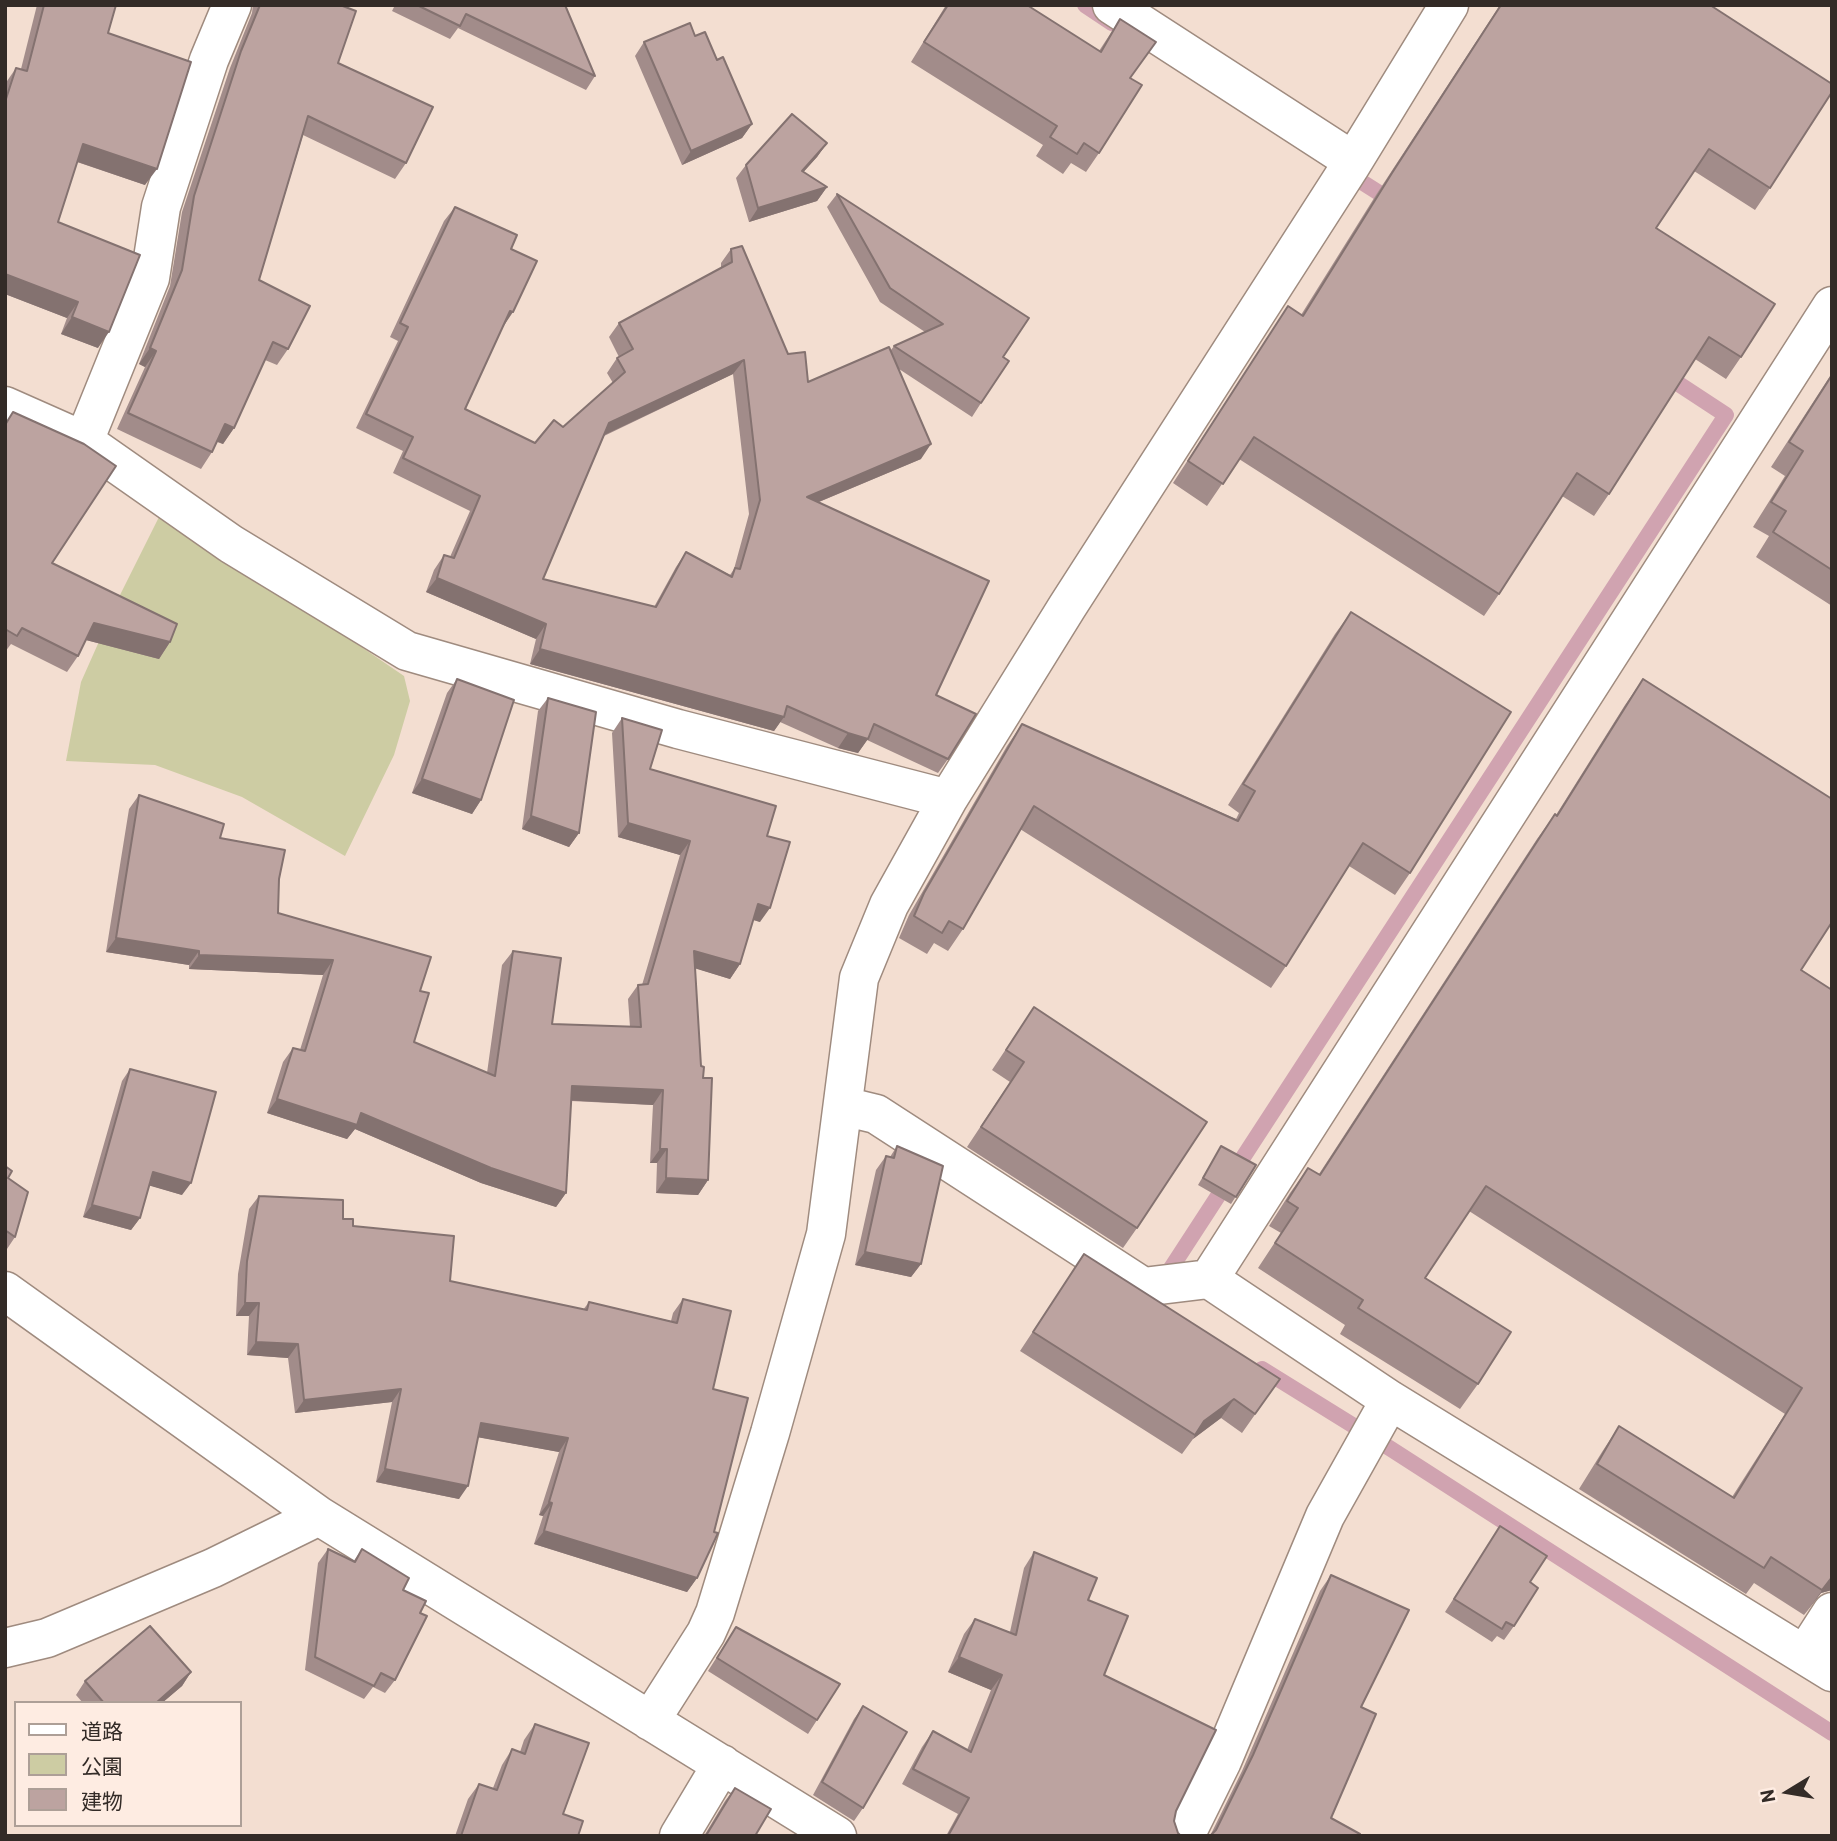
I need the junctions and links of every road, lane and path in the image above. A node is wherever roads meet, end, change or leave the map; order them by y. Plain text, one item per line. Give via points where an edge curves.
1 (232, 5) edge
2 (1112, 5) edge
3 (1449, 5) edge
4 (1346, 172) junction
5 (1832, 306) edge
6 (5, 406) edge
7 (84, 441) junction
8 (948, 799) junction
9 (843, 1106) junction
10 (1196, 1281) junction
11 (5, 1291) edge
12 (1386, 1409) junction
13 (319, 1516) junction
14 (1832, 1612) edge
15 (5, 1648) edge
16 (1818, 1663) edge
17 (650, 1721) junction
18 (722, 1764) junction
19 (679, 1836) edge
20 (837, 1836) edge
21 (1185, 1836) edge

1 - 7 street via 161,207 149,278
2 - 4 street
3 - 4 street
4 - 8 street
5 - 10 street
6 - 7 street
7 - 8 street via 232,544 407,651 678,730
8 - 9 street via 889,905 859,978
9 - 10 street via 876,1114 1143,1287
9 - 17 street via 826,1234 719,1600 706,1633
10 - 12 street
11 - 13 street
12 - 16 street
12 - 21 street via 1325,1516 1222,1761
13 - 15 street via 47,1638
13 - 17 street
14 - 16 street
17 - 18 street
18 - 19 street
18 - 20 street

